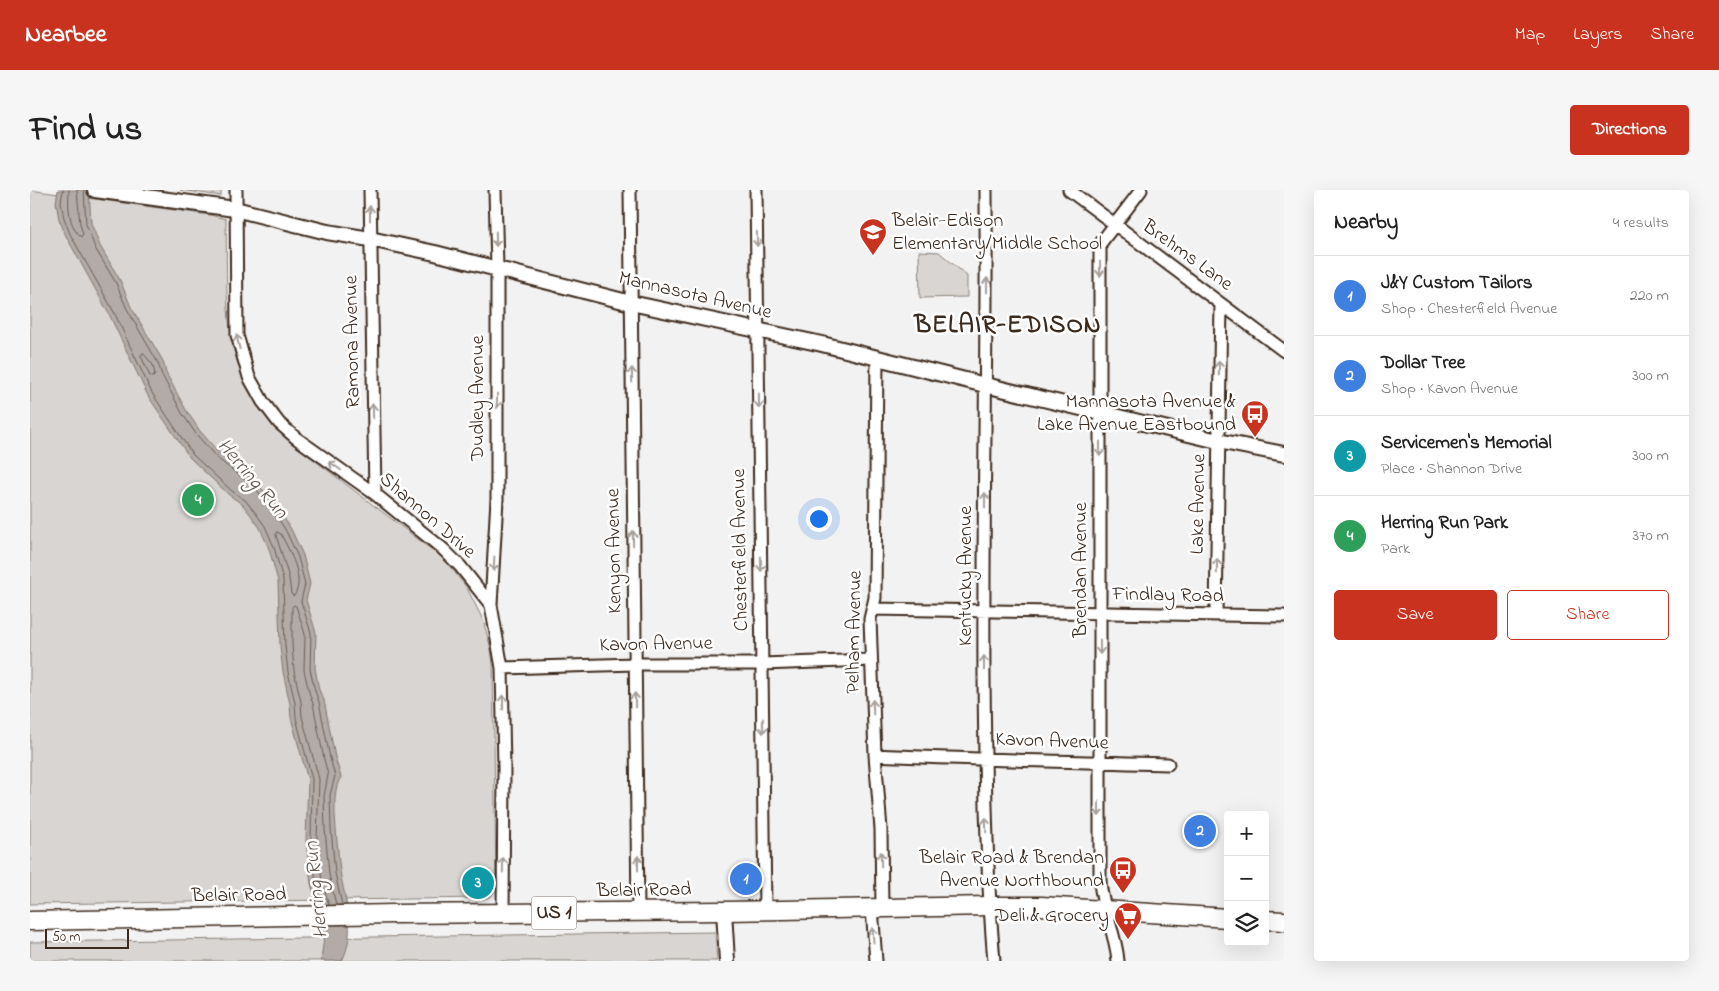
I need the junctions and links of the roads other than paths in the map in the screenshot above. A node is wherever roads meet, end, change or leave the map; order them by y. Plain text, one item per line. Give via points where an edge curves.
1 (98, 190) edge
2 (236, 190) edge
3 (370, 190) edge
4 (495, 190) edge
5 (630, 190) edge
6 (756, 190) edge
7 (986, 190) edge
8 (1069, 190) edge
9 (1141, 190) edge
10 (235, 209) junction
11 (1115, 226) junction
12 (370, 239) junction
13 (497, 268) junction
14 (631, 303) junction
15 (1220, 304) junction
16 (758, 330) junction
17 (1284, 351) edge
18 (877, 357) junction
19 (985, 385) junction
20 (1100, 412) junction
21 (1218, 441) junction
22 (1284, 454) edge
23 (375, 494) junction
24 (492, 605) junction
25 (872, 610) junction
26 (984, 612) junction
27 (1100, 614) junction
28 (1216, 615) junction
29 (1284, 616) edge
30 (871, 660) junction
31 (635, 664) junction
32 (762, 664) junction
33 (502, 668) junction
34 (875, 755) junction
35 (985, 758) junction
36 (1100, 762) junction
37 (1168, 764) dead end
38 (989, 906) junction
39 (877, 908) junction
40 (765, 910) junction
41 (1106, 910) junction
42 (724, 911) junction
43 (638, 912) junction
44 (503, 914) junction
45 (1224, 918) edge
46 (30, 920) edge
47 (1269, 920) edge
48 (1284, 921) edge
49 (728, 961) edge
50 (876, 961) edge
51 (994, 961) edge
52 (1118, 961) edge

1 - 10 street, Mannasota Avenue
2 - 10 street, Shannon Drive
12 -> 3 street, Ramona Avenue
4 -> 13 street, Dudley Avenue
5 - 14 street, Kenyon Avenue
6 -> 16 street, Chesterfield Avenue
19 -> 7 street, Kentucky Avenue
8 - 11 street, Brehms Lane
9 - 11 street, Brendan Avenue
10 - 12 street, Mannasota Avenue
23 -> 10 street, Shannon Drive via 279,423 249,377 236,335
11 - 15 street, Brehms Lane
11 -> 20 street, Brendan Avenue via 1100,244
12 - 13 street, Mannasota Avenue
23 -> 12 street, Ramona Avenue
13 - 14 street, Mannasota Avenue
13 -> 24 street, Dudley Avenue via 497,499
14 - 16 street, Mannasota Avenue
31 -> 14 street, Kenyon Avenue
15 - 17 street, Brehms Lane
21 -> 15 street, Lake Avenue
16 - 18 street, Mannasota Avenue
16 -> 32 street, Chesterfield Avenue
18 - 19 street, Mannasota Avenue
18 - 25 street, Pelham Avenue via 875,598
19 - 20 street, Mannasota Avenue
26 -> 19 street, Kentucky Avenue
20 - 21 street, Mannasota Avenue
20 -> 27 street, Brendan Avenue
21 - 22 street, Mannasota Avenue
28 -> 21 street, Lake Avenue
23 - 24 street, Shannon Drive via 443,549
24 - 33 street
25 - 26 street, Findlay Road
25 - 30 street, Pelham Avenue
26 - 27 street, Findlay Road
35 -> 26 street, Kentucky Avenue
27 - 28 street, Findlay Road
27 -> 36 street, Brendan Avenue
28 - 29 street, Findlay Road
30 - 32 street, Kavon Avenue
34 -> 30 street, Pelham Avenue
31 - 32 street, Kavon Avenue
31 - 33 street, Kavon Avenue
43 -> 31 street, Kenyon Avenue
32 -> 40 street, Chesterfield Avenue
44 -> 33 street
34 - 35 street, Kavon Avenue
39 -> 34 street, Pelham Avenue via 881,829
35 - 36 street, Kavon Avenue
38 -> 35 street, Kentucky Avenue
36 - 37 street, Kavon Avenue
36 -> 41 street, Brendan Avenue via 1100,880
38 - 39 main road, Belair Road / US 1
38 - 41 main road, Belair Road / US 1
38 - 51 street, Kentucky Avenue
39 - 40 main road, Belair Road / US 1
50 -> 39 street, Pelham Avenue
40 - 42 main road, Belair Road / US 1
41 - 45 main road, Belair Road / US 1
41 - 52 street, Brendan Avenue
42 - 43 main road, Belair Road / US 1
42 - 49 street
43 - 44 main road, Belair Road / US 1
44 - 46 main road, Belair Road / US 1
47 - 48 main road

